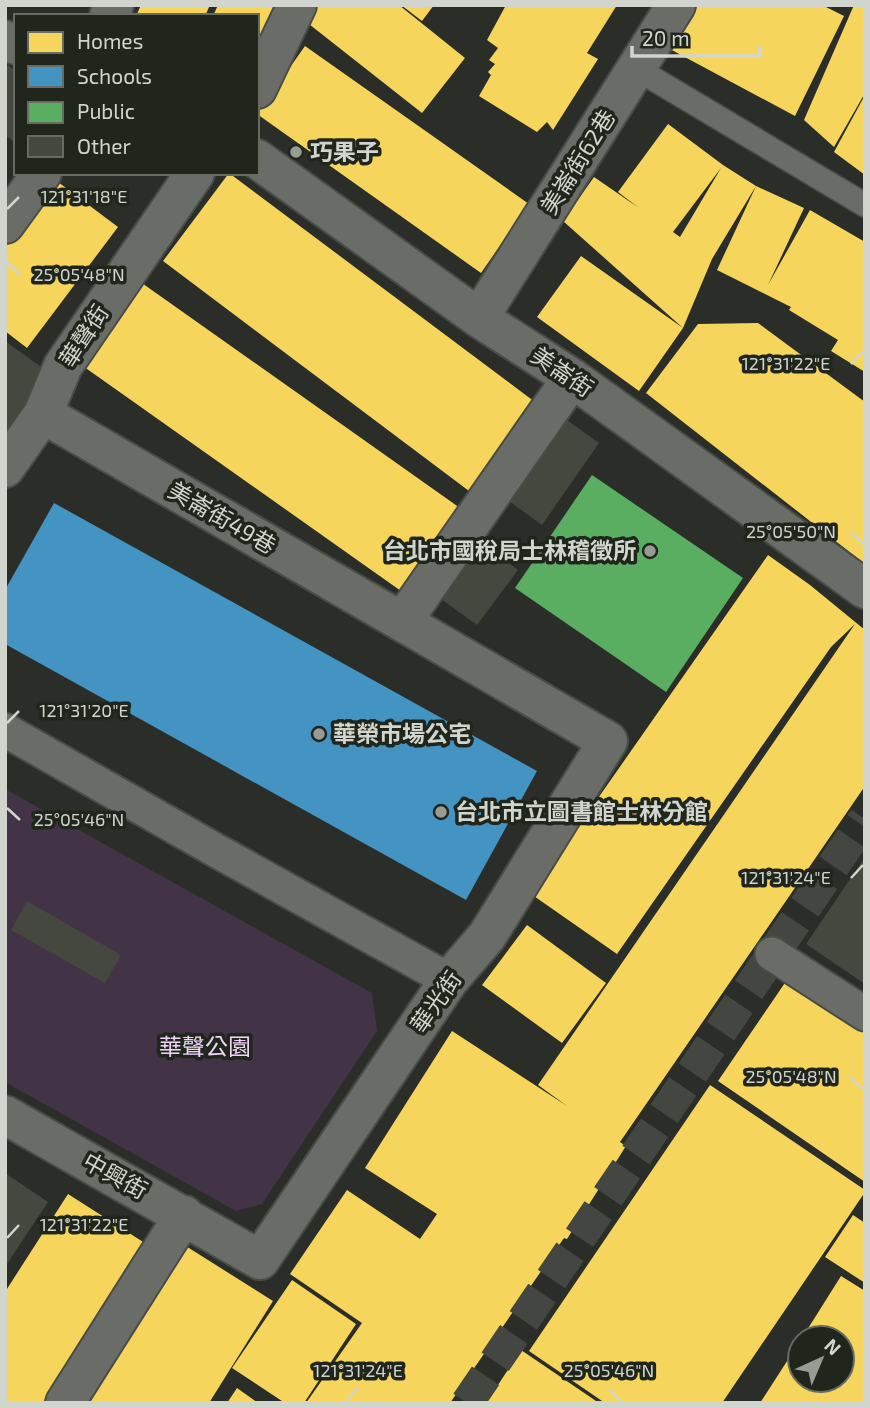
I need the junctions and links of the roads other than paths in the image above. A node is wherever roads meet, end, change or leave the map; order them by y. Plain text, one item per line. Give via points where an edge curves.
1 (297, 5) edge
2 (676, 5) edge
3 (637, 69) junction
4 (259, 85) edge
5 (259, 160) edge
6 (41, 175) edge
7 (194, 175) edge
8 (865, 205) edge
9 (5, 224) edge
10 (479, 318) junction
11 (572, 378) junction
12 (43, 414) junction
13 (8, 457) edge
14 (865, 589) edge
15 (402, 622) junction
16 (5, 730) edge
17 (608, 741) joint
18 (772, 954) dead end
19 (449, 980) junction
20 (865, 1014) edge
21 (5, 1115) edge
22 (184, 1215) junction
23 (260, 1261) joint
24 (65, 1403) edge

1 - 4 street
2 - 3 street, 美崙街62巷
3 - 8 lane
3 - 10 street, 美崙街62巷
5 - 10 street, 美崙街
6 - 9 street
7 - 12 street, 華聲街 via 63,366
10 - 11 street, 美崙街
11 - 14 street, 美崙街
11 - 15 street
12 - 13 street, 華聲街
12 - 15 street, 美崙街49巷
15 - 17 street, 美崙街49巷
16 - 19 street
17 - 19 street, 華光街 via 487,936
18 - 20 street
19 - 23 street, 華光街
21 - 22 street, 中興街
22 - 23 street, 中興街
22 - 24 street

